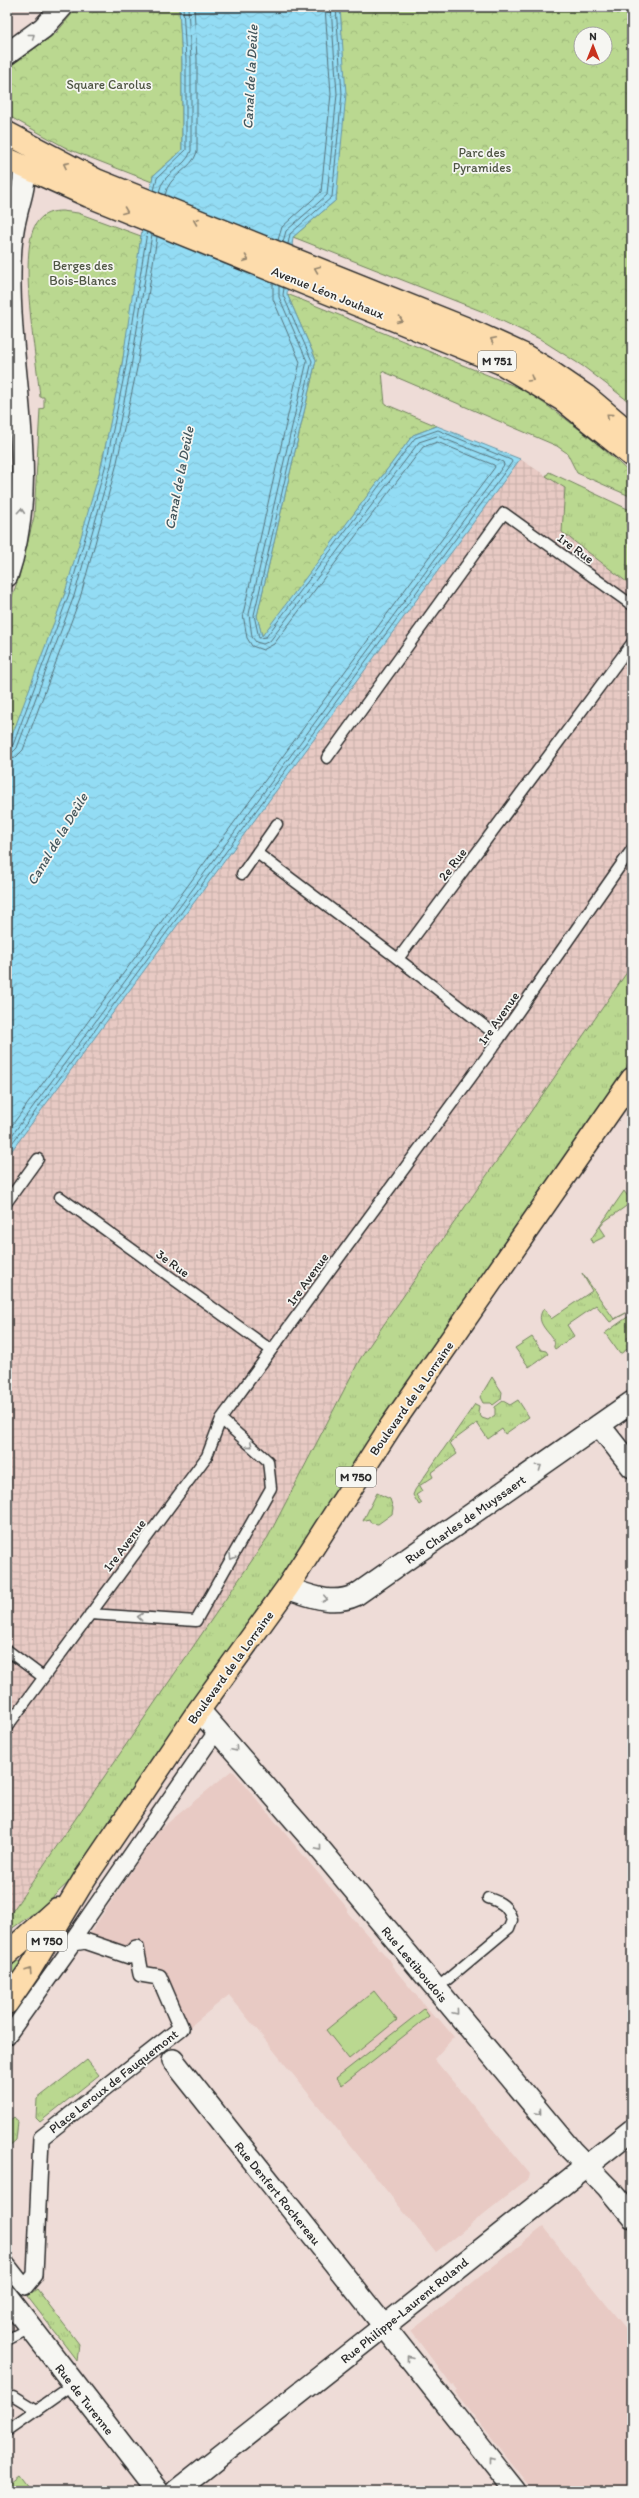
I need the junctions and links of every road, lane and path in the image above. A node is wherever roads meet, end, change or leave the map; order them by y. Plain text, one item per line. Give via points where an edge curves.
1 (59, 11) edge
2 (7, 54) edge
3 (7, 133) edge
4 (37, 150) junction
5 (16, 164) edge
6 (92, 188) junction
7 (7, 198) edge
8 (352, 292) junction
9 (11, 353) edge
10 (632, 435) edge
11 (632, 456) edge
12 (7, 576) edge
13 (632, 604) edge
14 (632, 643) edge
15 (327, 758) dead end
16 (277, 824) dead end
17 (632, 849) edge
18 (257, 853) junction
19 (242, 874) dead end
20 (398, 959) junction
21 (500, 1038) junction
22 (632, 1079) edge
23 (38, 1159) dead end
24 (60, 1197) dead end
25 (7, 1202) edge
26 (271, 1350) junction
27 (632, 1402) edge
28 (221, 1419) junction
29 (599, 1425) junction
30 (632, 1467) edge
31 (288, 1588) junction
32 (90, 1614) junction
33 (7, 1650) edge
34 (43, 1677) junction
35 (199, 1710) junction
36 (7, 1727) edge
37 (218, 1729) junction
38 (85, 1878) junction
39 (488, 1898) dead end
40 (7, 1954) edge
41 (436, 1989) junction
42 (7, 2003) edge
43 (7, 2033) edge
44 (7, 2037) edge
45 (173, 2060) dead end
46 (632, 2130) edge
47 (587, 2166) junction
48 (632, 2217) edge
49 (7, 2264) edge
50 (9, 2302) edge
51 (384, 2325) junction
52 (30, 2328) junction
53 (7, 2340) edge
54 (74, 2384) junction
55 (14, 2396) dead end
56 (37, 2410) junction
57 (7, 2431) edge
58 (157, 2491) edge
59 (176, 2491) edge
60 (515, 2491) edge

2 -> 1 street
3 - 4 main road
4 - 5 street
6 -> 4 main road
5 - 6 main road, Avenue Léon Jouhaux / M 751
5 - 7 street
5 - 9 street via 25,188 16,216 10,273
6 - 8 main road, Avenue Léon Jouhaux / M 751
10 -> 8 main road, Avenue Léon Jouhaux / M 751 via 586,396 522,354 465,328
8 -> 11 main road, Avenue Léon Jouhaux / M 751 via 522,374 584,416
12 -> 9 street via 17,542 22,494 22,434
13 - 15 lane, 1re Rue via 504,513
14 - 20 lane, 2e Rue
16 - 18 lane
17 - 21 lane, 1re Avenue
18 - 19 lane
18 - 20 lane
20 - 21 lane
21 - 26 lane, 1re Avenue
22 - 31 main road, Boulevard de la Lorraine / M 750 via 390,1426
23 - 25 lane
24 - 26 lane, 3e Rue
26 - 28 lane, 1re Avenue
27 - 29 street, Rue Charles de Muyssaert
28 - 32 lane, 1re Avenue via 207,1456
28 -> 32 lane via 268,1461 271,1488 196,1621
29 - 30 street
31 -> 29 street, Rue Charles de Muyssaert via 335,1601 380,1589
31 - 35 main road, Boulevard de la Lorraine / M 750
32 - 34 lane, 1re Avenue
33 - 34 lane
34 - 36 lane, 1re Avenue
35 - 37 street, Rue Lestiboudois
35 - 38 main road, Boulevard de la Lorraine / M 750
37 -> 41 street, Rue Lestiboudois
37 - 43 street, Boulevard de la Lorraine
38 - 40 main road, Boulevard de la Lorraine / M 750 via 42,1925
42 -> 38 main road, Boulevard de la Lorraine / M 750
39 - 41 lane via 503,1903 510,1912 512,1920 509,1928
41 -> 47 street, Rue Lestiboudois
44 - 49 street, Place Leroux de Fauquemont via 74,1943 85,1941 129,1956 136,1948 141,1974 159,1977 181,2028 41,2138 35,2275 25,2287
45 - 51 street, Rue Denfert Rochereau
46 - 47 street, Rue Philippe-Laurent Roland
47 - 48 street, Rue Lestiboudois
47 - 51 street, Rue Philippe-Laurent Roland
50 - 52 main road, Rue de Turenne
51 - 59 street, Rue Philippe-Laurent Roland
60 -> 51 street, Rue Denfert Rochereau
52 - 53 lane
52 - 54 main road, Rue de Turenne
54 - 56 lane
54 - 58 main road, Rue de Turenne
55 - 56 lane
56 - 57 lane

